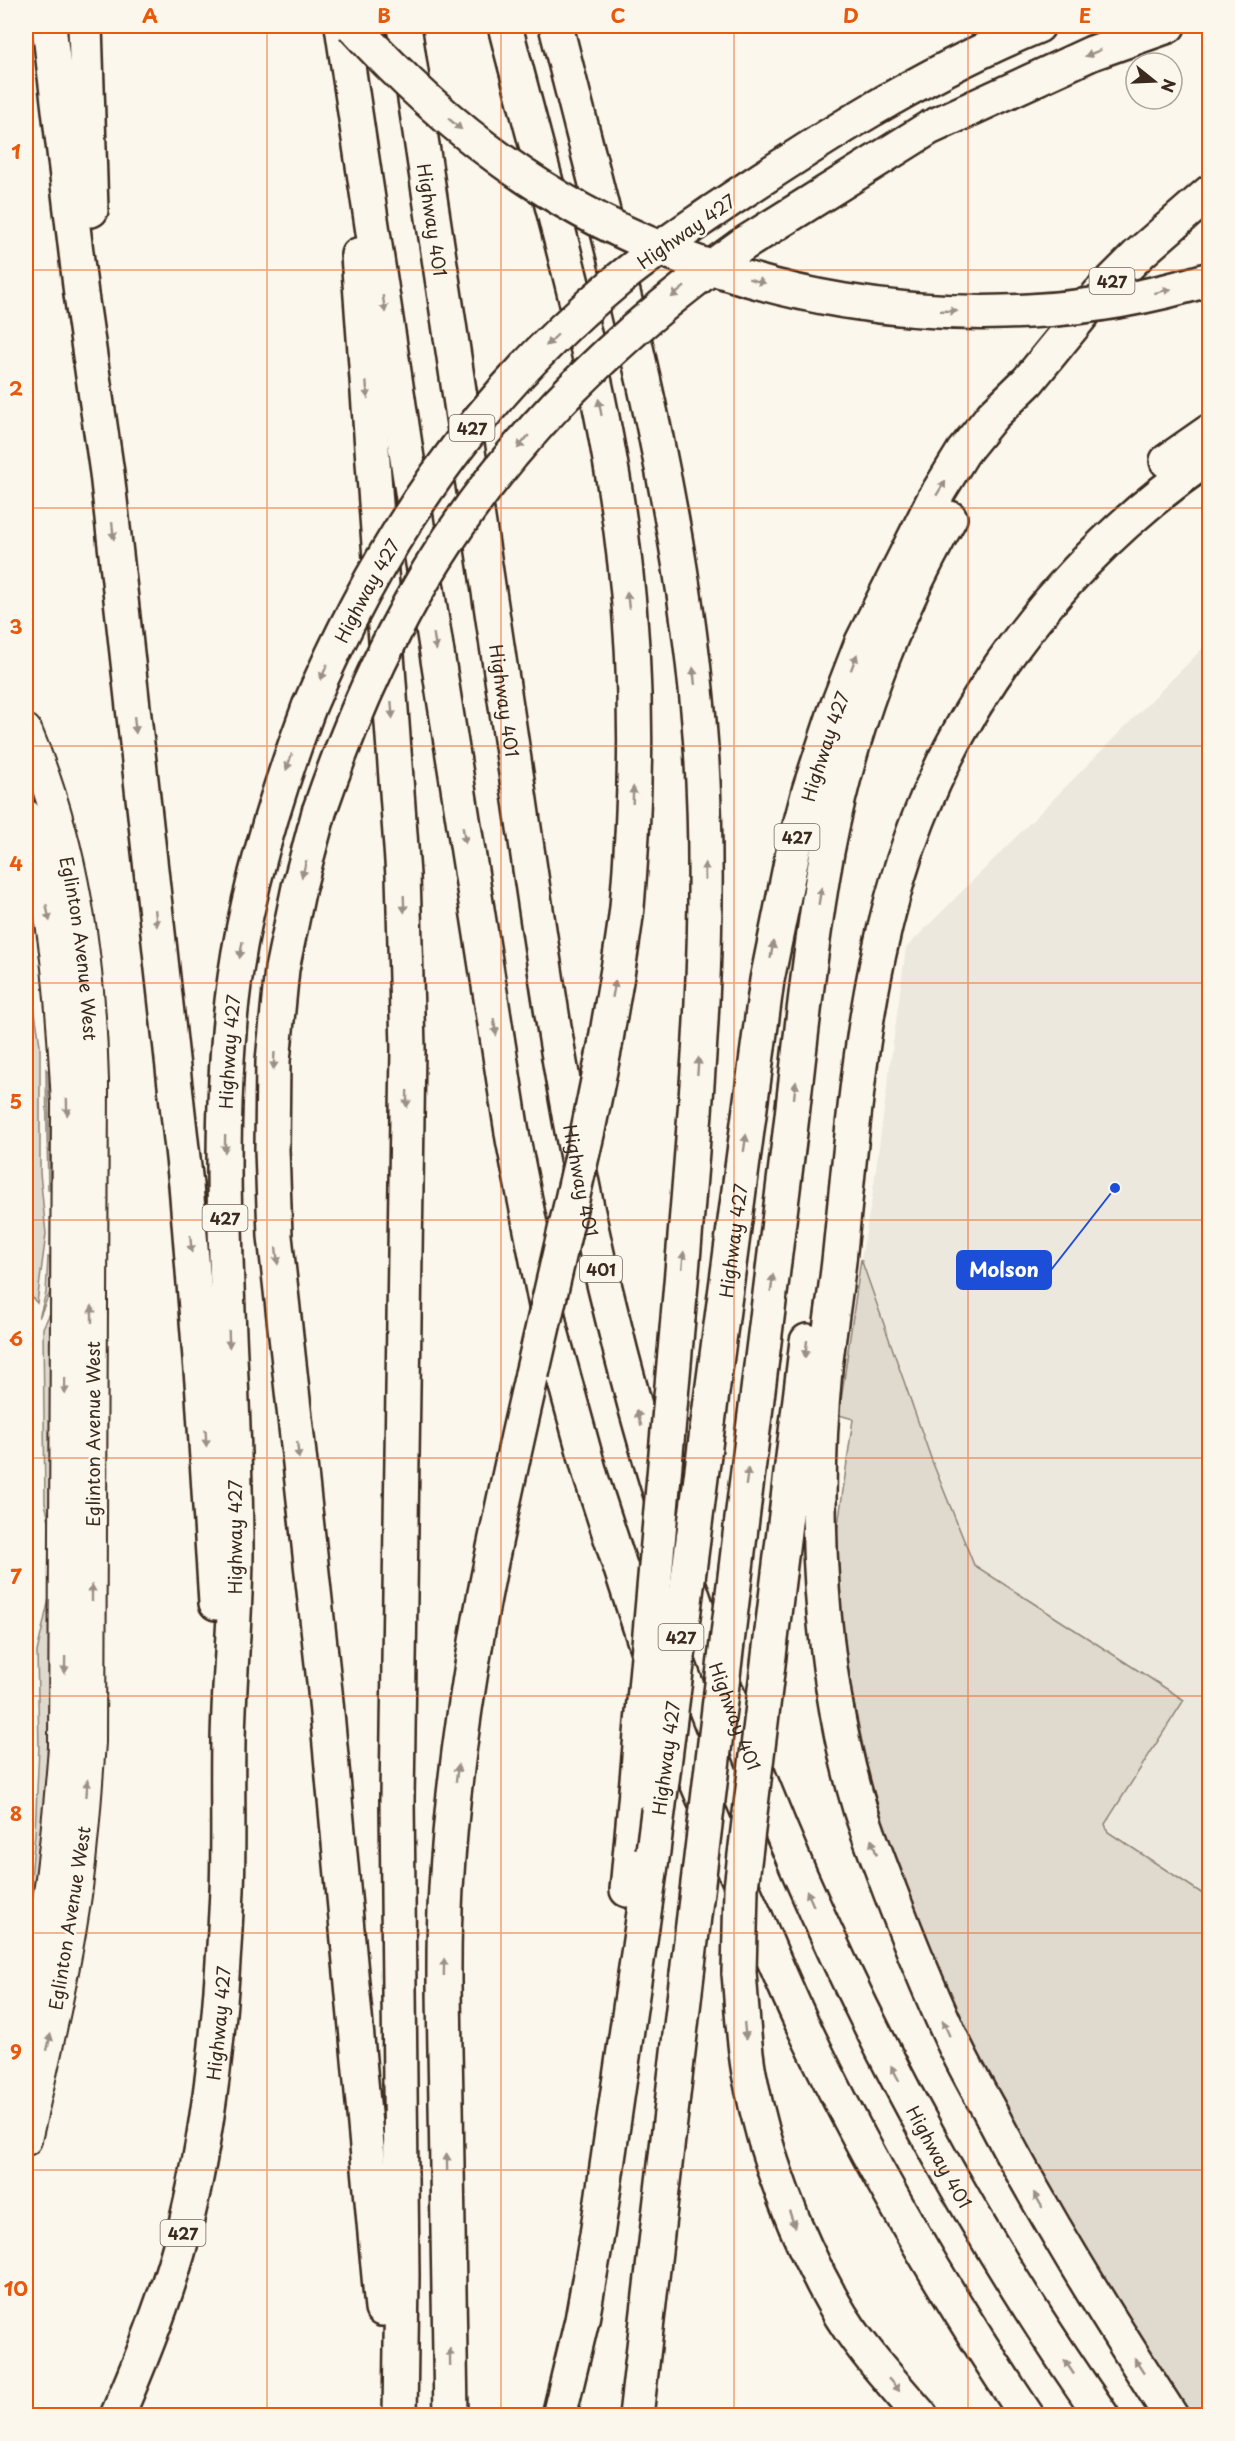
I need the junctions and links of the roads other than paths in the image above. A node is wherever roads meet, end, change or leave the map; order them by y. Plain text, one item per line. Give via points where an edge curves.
1 (50, 26) edge
2 (85, 26) edge
3 (342, 26) edge
4 (353, 26) edge
5 (404, 26) edge
6 (505, 26) edge
7 (556, 26) edge
8 (1038, 26) edge
9 (1168, 26) edge
10 (347, 59) junction
11 (1209, 192) edge
12 (1209, 279) edge
13 (1028, 381) junction
14 (1209, 431) edge
15 (1209, 457) edge
16 (107, 473) junction
17 (26, 730) edge
18 (26, 815) edge
19 (228, 1740) junction
20 (26, 2027) edge
21 (615, 2116) junction
22 (26, 2140) edge
23 (117, 2415) edge
24 (390, 2415) edge
25 (400, 2415) edge
26 (451, 2415) edge
27 (559, 2415) edge
28 (636, 2415) edge
29 (921, 2415) edge
30 (1027, 2415) edge
31 (1102, 2415) edge
32 (1171, 2415) edge

1 - 16 highway via 81,294
2 - 16 highway via 88,154
3 - 10 highway
4 -> 12 highway, bridge via 464,132 550,191 642,240 739,276 820,296 892,307 996,311 1100,303
31 -> 5 highway, Highway 401 / 401 via 978,2224 868,2021 759,1777 666,1512 637,1414 604,1283 570,1115
26 -> 6 highway, bridge via 444,1985 447,1878 463,1724 499,1520 605,1046 626,909 632,836 634,695 625,562 598,399
21 -> 7 highway, bridge via 624,1921 702,1006 705,884 701,747 686,608 642,376
8 -> 19 highway, Highway 427 / 427, bridge via 922,81 813,144 712,212 617,282 573,320 461,442 419,498 387,548 332,653 273,810 232,998 225,1223 236,1552
9 -> 24 highway, bridge via 1092,53 929,128 742,244 638,324 544,416 469,510 427,574 366,690 319,813 299,887 281,981 273,1061 275,1236 326,1703
10 -> 25 highway via 360,311 400,829 408,1048 397,1799
10 -> 30 highway via 513,1139 551,1331 591,1477 674,1724 809,2037 901,2212
11 - 13 highway, Highway 427 / 427 via 1099,294
21 -> 13 highway, Highway 427 / 427, bridge via 778,917 809,791 862,642 908,547 963,452
28 -> 13 highway, bridge via 740,1535 827,852 874,680 906,603 943,529
14 -> 29 highway, bridge via 1172,456 1073,543 1009,620 958,694 908,794 887,848 856,969 741,1888 739,1973 749,2072 766,2142 796,2230 835,2305 878,2367
32 -> 15 highway via 1071,2258 1014,2158 949,2035 907,1935 850,1773 827,1641 819,1505 825,1369 868,1013 893,894 910,843 953,743 1027,628 1100,545 1168,485
16 -> 19 highway via 186,1185
22 -> 17 main road, Eglinton Avenue West via 66,1956 83,1832 90,1742 93,1093 91,1010 79,911 45,775
18 -> 20 main road, Eglinton Avenue West via 53,937 67,1104 64,1747 47,1914
19 - 23 highway, Highway 427 / 427 via 223,1959 204,2137 187,2221 163,2298
21 - 27 highway, Highway 427 / 427 via 589,2286

